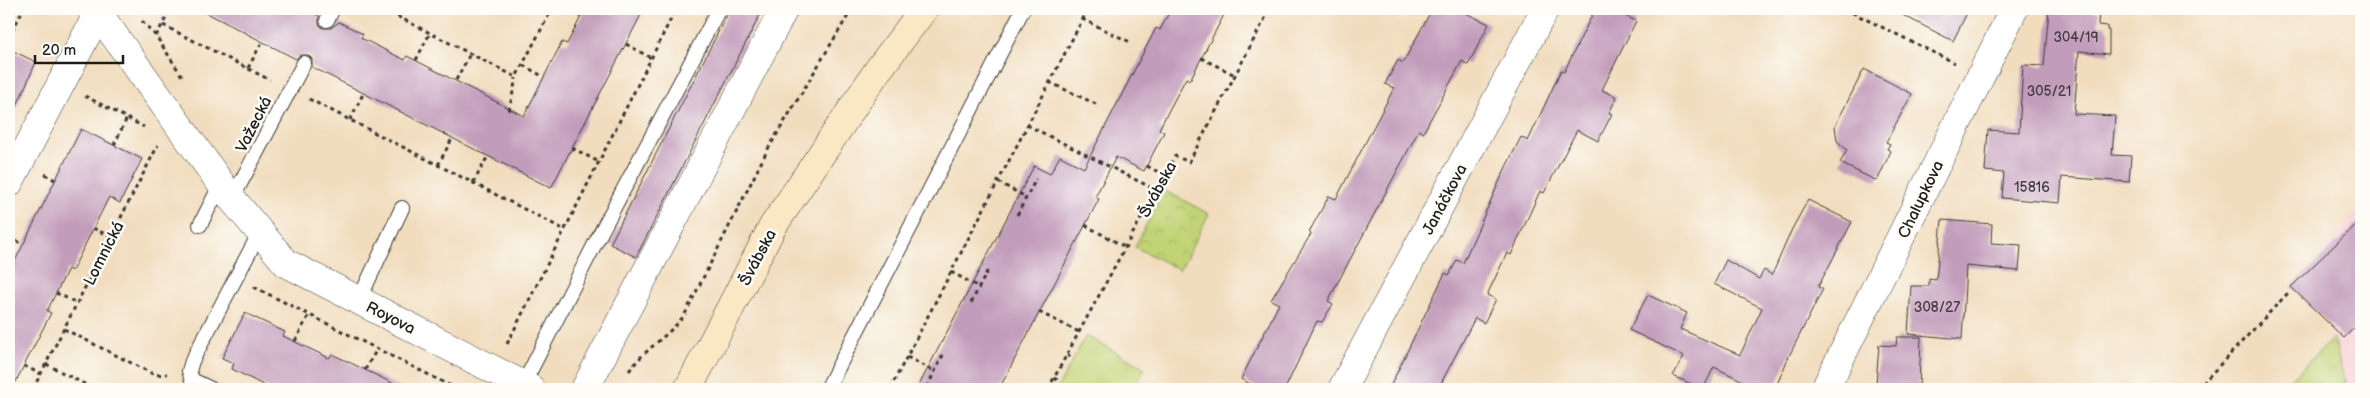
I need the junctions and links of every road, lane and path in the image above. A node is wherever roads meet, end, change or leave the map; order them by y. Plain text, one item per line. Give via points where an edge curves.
1 (23, 9) edge
2 (171, 9) edge
3 (383, 9) edge
4 (552, 9) edge
5 (565, 9) edge
6 (676, 9) edge
7 (719, 9) edge
8 (784, 9) edge
9 (852, 9) edge
10 (924, 9) edge
11 (1023, 9) edge
12 (1088, 9) edge
13 (1270, 9) edge
14 (1545, 9) edge
15 (1845, 9) edge
16 (2014, 9) edge
17 (95, 11) edge
18 (137, 16) dead end
19 (580, 17) dead end
20 (1082, 19) junction
21 (163, 25) junction
22 (430, 33) junction
23 (156, 36) junction
24 (9, 38) edge
25 (262, 42) dead end
26 (1130, 42) dead end
27 (626, 44) dead end
28 (470, 54) junction
29 (651, 58) junction
30 (1201, 58) dead end
31 (416, 60) dead end
32 (304, 64) dead end
33 (522, 65) junction
34 (1960, 65) dead end
35 (248, 68) junction
36 (1235, 75) junction
37 (516, 77) junction
38 (544, 77) dead end
39 (183, 78) dead end
40 (456, 80) dead end
41 (1049, 82) junction
42 (290, 90) junction
43 (81, 94) dead end
44 (363, 94) dead end
45 (1098, 105) dead end
46 (509, 111) dead end
47 (127, 118) junction
48 (350, 120) junction
49 (1027, 125) junction
50 (167, 127) junction
51 (453, 137) dead end
52 (114, 145) dead end
53 (572, 148) dead end
54 (488, 156) dead end
55 (599, 162) junction
56 (438, 165) junction
57 (1147, 166) dead end
58 (1164, 175) junction
59 (1036, 179) dead end
60 (998, 182) junction
61 (473, 183) junction
62 (1156, 190) junction
63 (13, 192) edge
64 (226, 192) junction
65 (1026, 197) junction
66 (402, 208) dead end
67 (1016, 215) dead end
68 (9, 219) edge
69 (200, 225) dead end
70 (1085, 225) dead end
71 (94, 228) dead end
72 (565, 230) junction
73 (260, 232) junction
74 (9, 237) edge
75 (111, 237) junction
76 (23, 244) dead end
77 (1125, 247) junction
78 (989, 268) dead end
79 (951, 272) junction
80 (236, 278) junction
81 (979, 287) junction
82 (56, 293) dead end
83 (2288, 293) dead end
84 (359, 300) junction
85 (77, 303) junction
86 (971, 303) dead end
87 (1039, 312) dead end
88 (309, 315) junction
89 (64, 329) junction
90 (1079, 332) junction
91 (295, 341) dead end
92 (377, 349) junction
93 (944, 353) dead end
94 (1066, 355) junction
95 (907, 357) junction
96 (1074, 359) dead end
97 (536, 362) junction
98 (46, 364) junction
99 (24, 366) dead end
100 (365, 370) dead end
101 (934, 371) junction
102 (627, 373) dead end
103 (41, 374) junction
104 (155, 375) dead end
105 (513, 378) edge
106 (1054, 378) junction
107 (1061, 382) dead end
108 (927, 387) dead end
109 (33, 389) edge
110 (94, 389) edge
111 (211, 389) edge
112 (457, 389) edge
113 (585, 389) edge
114 (688, 389) edge
115 (827, 389) edge
116 (890, 389) edge
117 (1048, 389) edge
118 (1342, 389) edge
119 (1825, 389) edge
120 (2198, 389) edge

1 - 24 path
2 - 21 path
3 - 22 path
4 - 33 path
5 - 19 path
6 - 29 path
7 - 97 lane
8 - 113 street
9 - 102 path via 768,148 684,316 671,332 639,357
10 - 114 street, Švábska via 878,70 774,226
11 - 115 lane
12 - 20 path
13 - 36 path, Švábska
14 - 118 street, Janáčkova
15 - 34 path
16 - 119 street, Chalupkova
17 - 50 street, Royova
17 - 63 street
18 - 23 path
20 - 26 path
20 - 41 path
21 - 23 path
21 - 35 path
22 - 28 path
22 - 31 path
23 - 39 path
25 - 35 path
27 - 29 path
28 - 37 path
28 - 40 path
29 - 55 path
30 - 36 path
32 - 42 lane, Važecká
33 - 37 path
33 - 38 path
35 - 42 path
36 - 58 path, Švábska via 1189,162 1175,156
37 - 46 path
41 - 45 path
41 - 49 path
42 - 48 path
42 - 64 lane, Važecká
43 - 47 path
44 - 48 path
47 - 50 path
47 - 52 path
48 - 56 path
49 - 60 path
49 - 62 path
50 - 64 street, Royova
50 - 75 path, Lomnická
51 - 56 path
53 - 55 path
54 - 61 path
55 - 72 path
56 - 61 path
57 - 58 path
58 - 62 path, Švábska
59 - 65 path
60 - 65 path
60 - 79 path
61 - 72 path
62 - 77 path, Švábska
63 - 68 path
64 - 69 lane, Važecká
64 - 73 street, Royova
65 - 67 path
66 - 84 lane
70 - 77 path
71 - 75 path
72 - 105 path
73 - 80 lane
73 - 84 street, Royova via 286,263
74 - 76 path
75 - 85 path, Lomnická
77 - 90 path, Švábska
78 - 81 path
79 - 81 path
79 - 95 path
80 - 88 path
80 - 111 lane via 189,371 192,380
81 - 86 path
82 - 85 path
83 - 120 path
84 - 105 street, Royova
85 - 89 path, Lomnická
87 - 90 path
88 - 91 path
88 - 92 path
89 - 98 path, Lomnická
89 - 104 path
90 - 94 path, Švábska
92 - 100 path
92 - 112 path
93 - 101 path
94 - 96 path
94 - 106 path, Švábska
95 - 101 path
95 - 116 path
97 - 105 lane
97 - 105 path
98 - 103 path, Lomnická
98 - 110 path
99 - 103 path
101 - 108 path
103 - 109 path, Lomnická
106 - 107 path
106 - 117 path, Švábska

